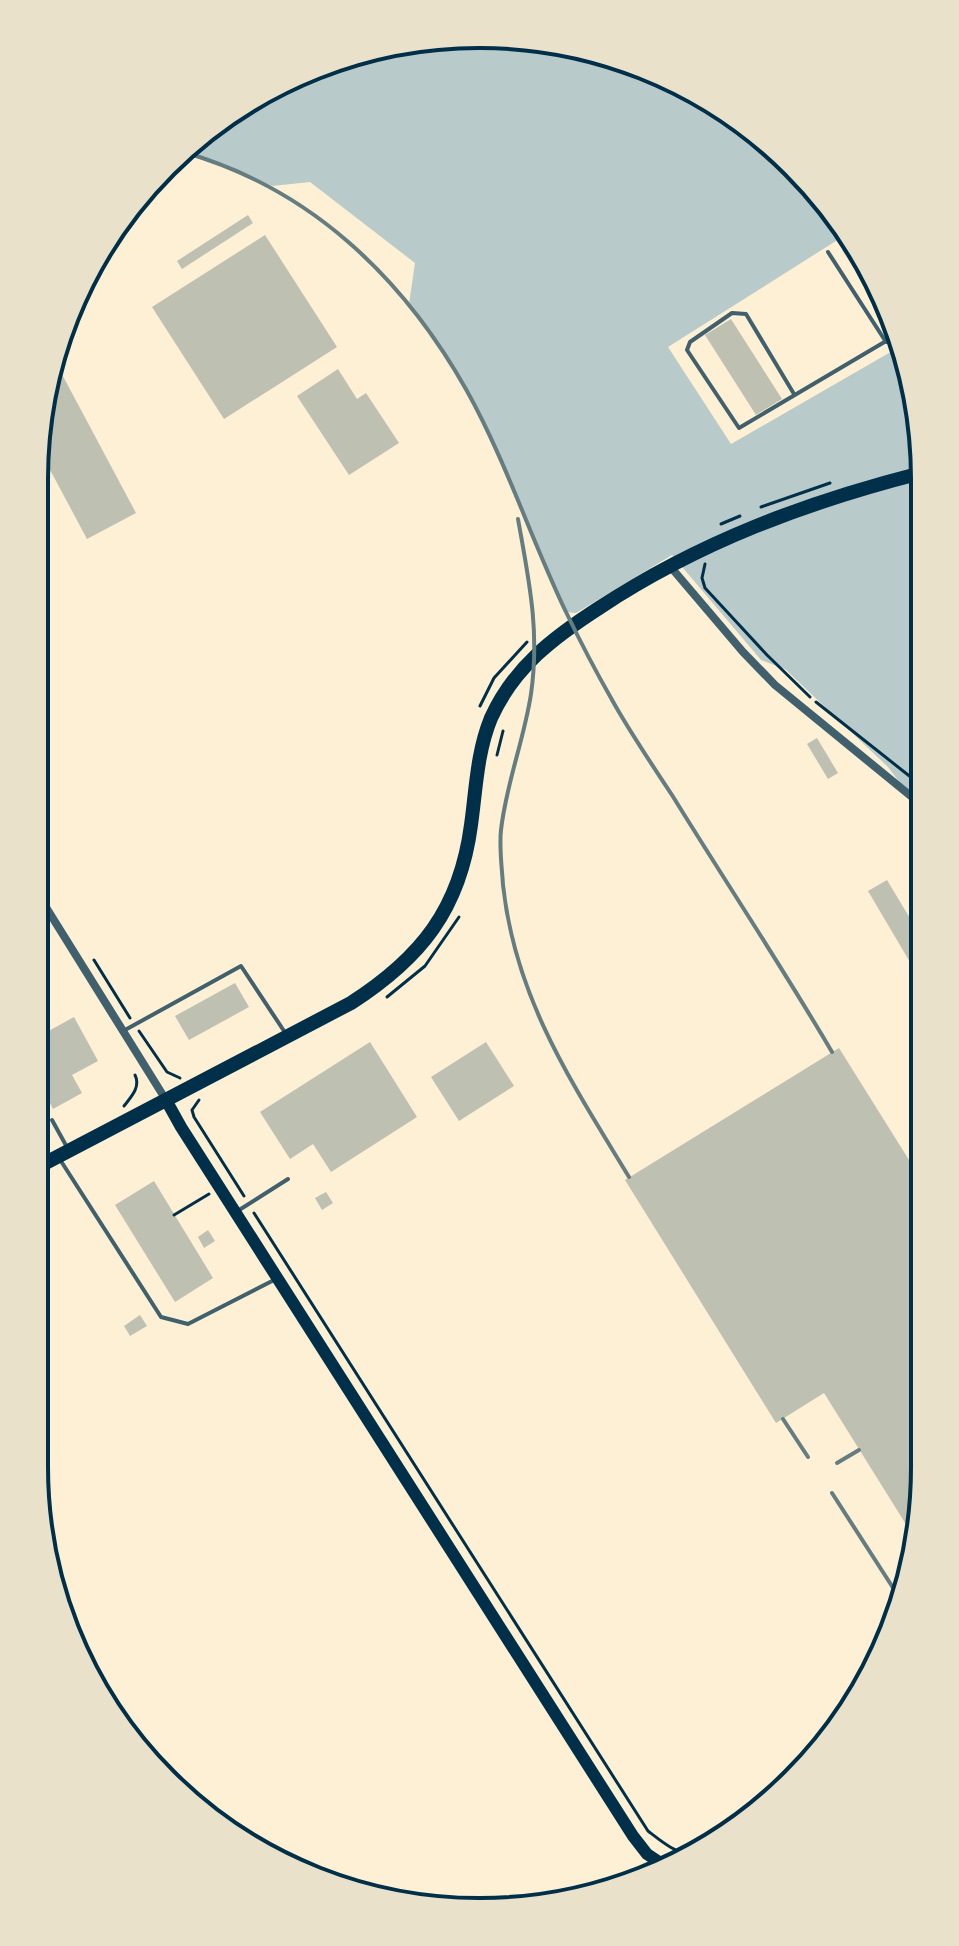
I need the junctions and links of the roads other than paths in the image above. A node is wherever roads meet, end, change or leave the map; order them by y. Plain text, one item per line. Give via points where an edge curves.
1 (828, 252) dead end
2 (886, 342) joint
3 (794, 394) junction
4 (911, 476) edge
5 (669, 565) junction
6 (911, 796) edge
7 (48, 910) edge
8 (125, 1030) junction
9 (288, 1037) junction
10 (166, 1100) junction
11 (52, 1120) dead end
12 (64, 1154) junction
13 (48, 1162) edge
14 (288, 1179) dead end
15 (235, 1212) junction
16 (278, 1278) junction
17 (656, 1860) edge

1 - 2 lane
2 - 3 lane
3 - 3 lane via 739,428 687,350 690,342 732,313 746,314
4 - 5 main road via 785,513
5 - 6 street via 775,685
5 - 9 main road via 573,625 514,678 485,734 464,865 437,925 383,982
7 - 8 street
8 - 9 lane via 241,966
8 - 10 street
9 - 10 main road
10 - 12 main road
10 - 15 main road
11 - 12 lane
12 - 13 main road
12 - 16 lane via 161,1317 188,1324
14 - 15 lane
15 - 16 main road
16 - 17 main road via 633,1836

